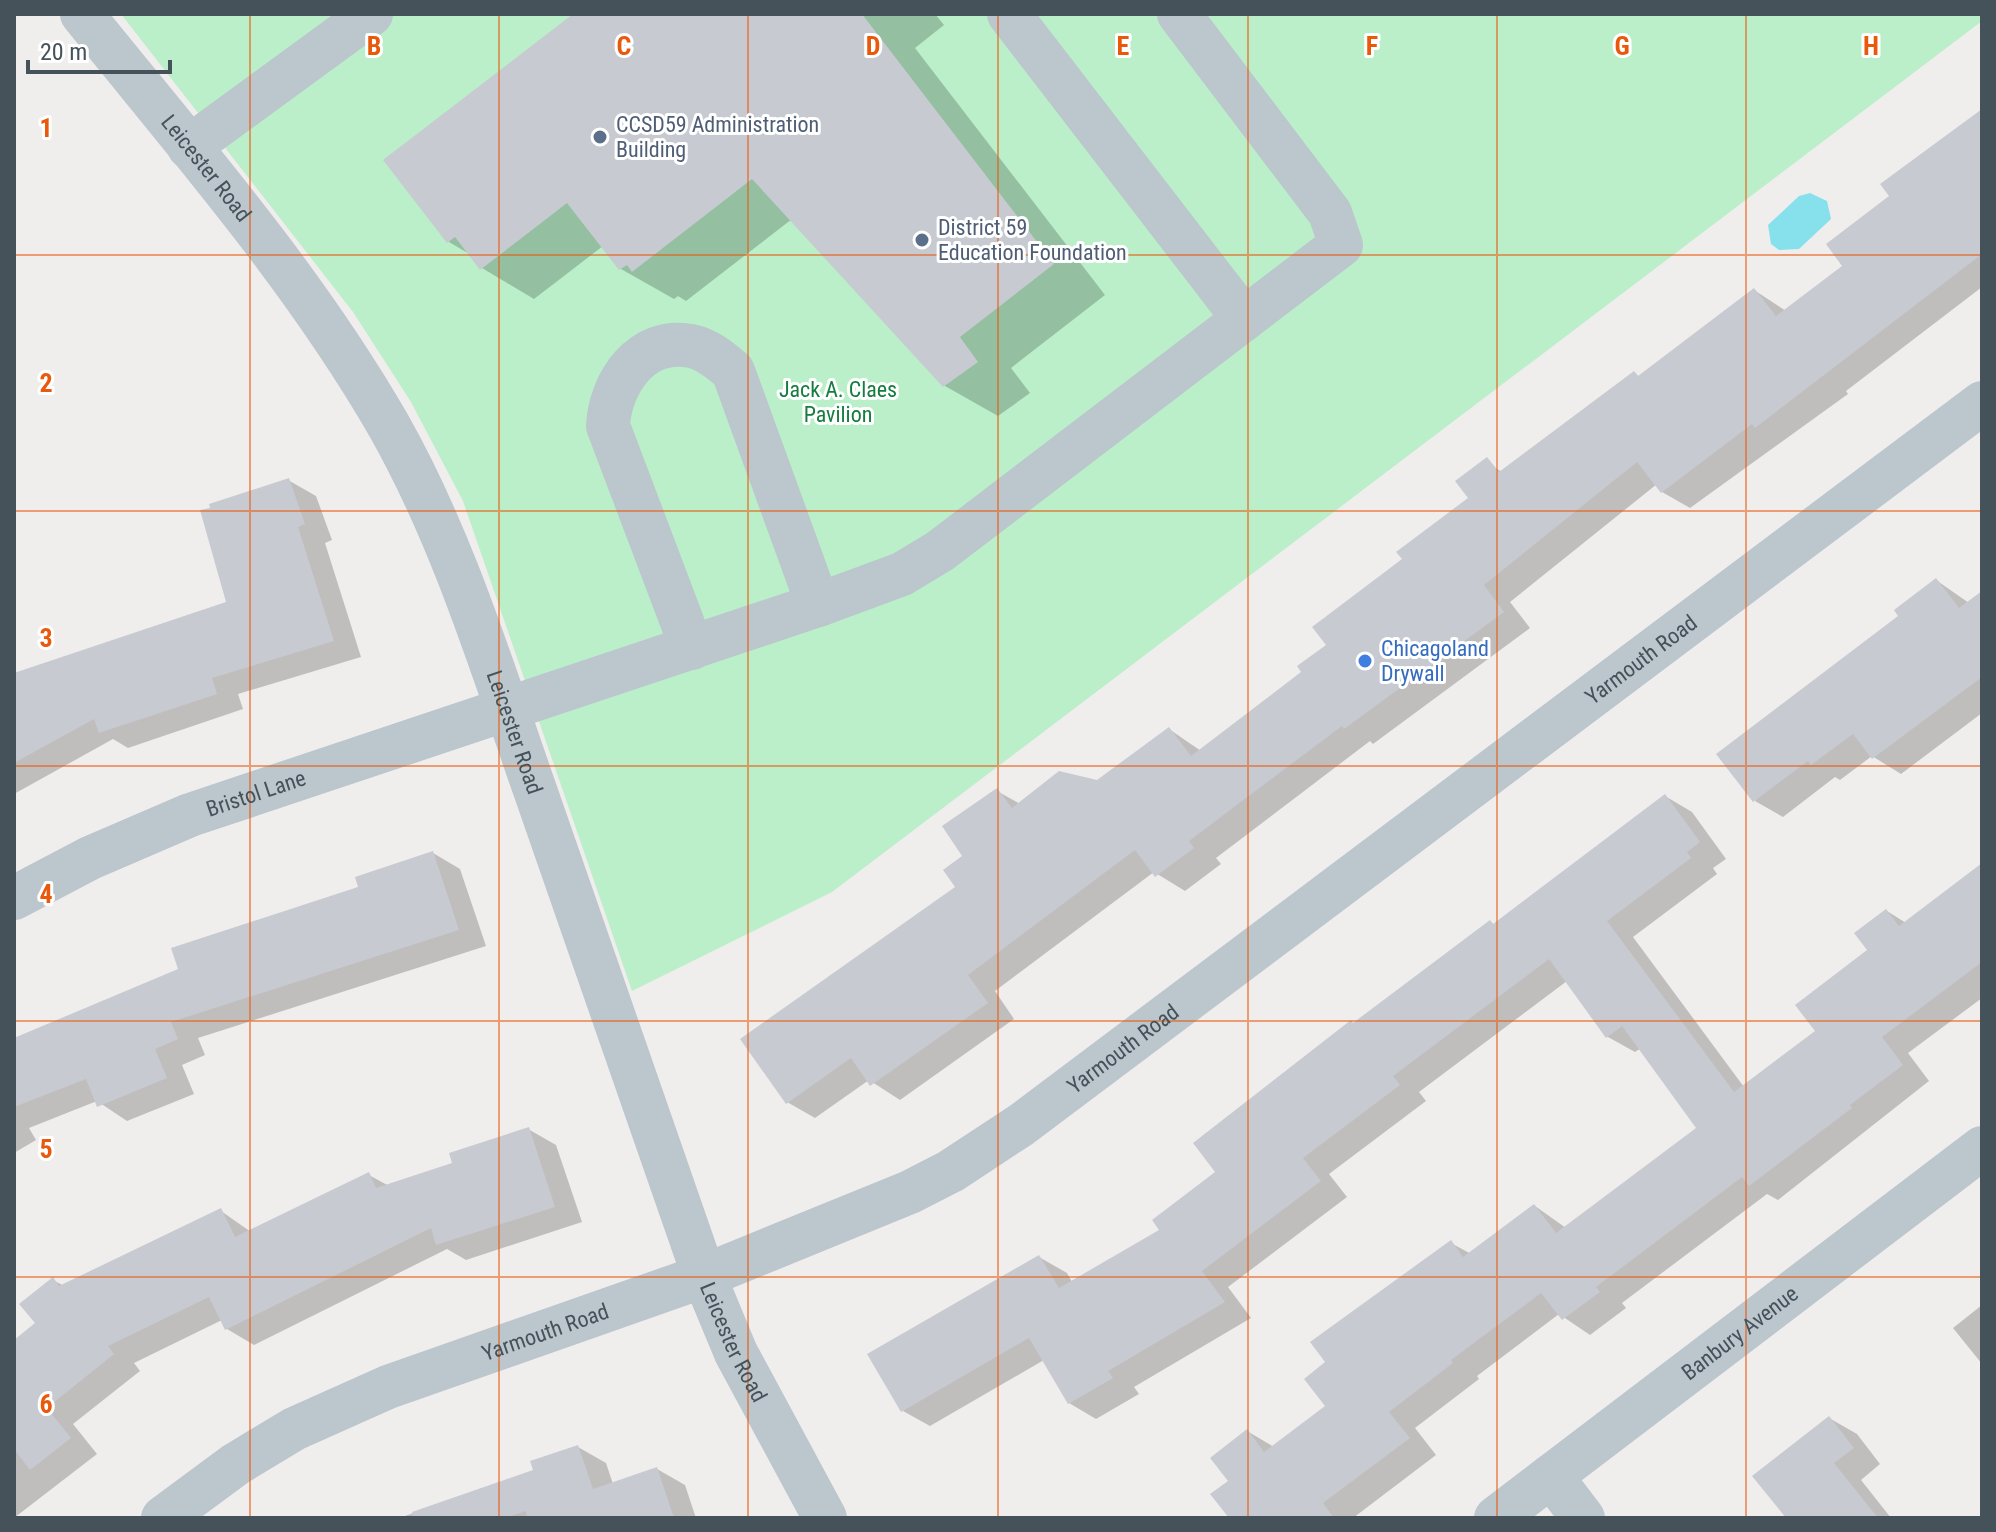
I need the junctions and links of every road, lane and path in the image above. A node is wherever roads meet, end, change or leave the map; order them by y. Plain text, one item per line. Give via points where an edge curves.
1 (83, 14) edge
2 (371, 14) edge
3 (1009, 14) edge
4 (1179, 14) edge
5 (189, 147) junction
6 (1244, 319) junction
7 (1982, 403) edge
8 (818, 605) junction
9 (692, 648) junction
10 (507, 709) junction
11 (14, 898) edge
12 (1982, 1148) edge
13 (704, 1276) junction
14 (1551, 1476) junction
15 (163, 1518) edge
16 (825, 1518) edge
17 (1496, 1518) edge
18 (1583, 1518) edge

1 - 5 street, Leicester Road
2 - 5 street
3 - 6 street
4 - 6 street, Bristol Lane via 1330,213 1341,245
5 - 10 street, Leicester Road via 348,357 391,430 433,513
6 - 8 street, Bristol Lane via 940,551 902,574
7 - 13 street, Yarmouth Road via 985,1150 910,1192
8 - 9 street, Bristol Lane
8 - 9 street via 733,371 689,345 662,348 637,358 620,380 609,402 608,426
9 - 10 street, Bristol Lane
10 - 11 street, Bristol Lane via 190,815
10 - 13 street, Leicester Road
12 - 14 street, Banbury Avenue
13 - 15 street, Yarmouth Road via 388,1387 294,1429
13 - 16 street, Leicester Road via 736,1353
14 - 17 street, Banbury Avenue
14 - 18 street

